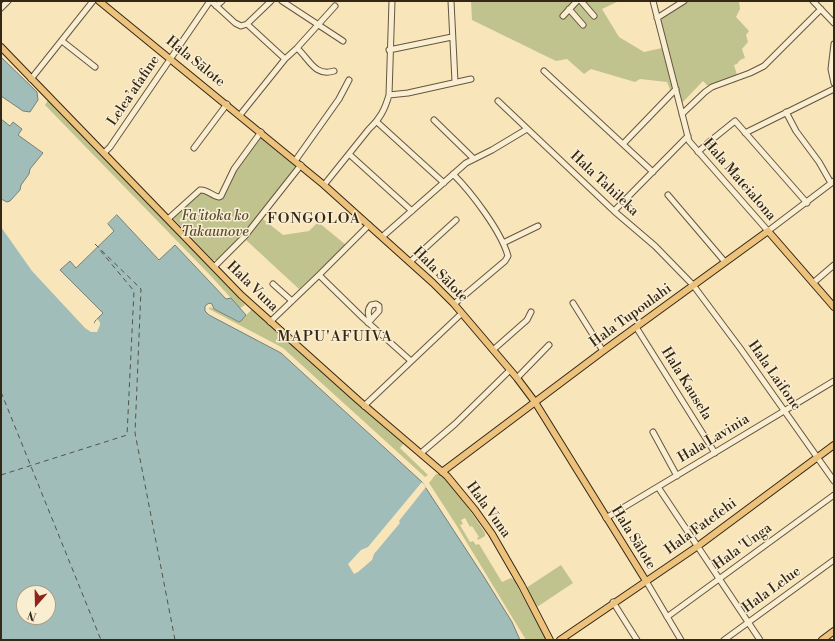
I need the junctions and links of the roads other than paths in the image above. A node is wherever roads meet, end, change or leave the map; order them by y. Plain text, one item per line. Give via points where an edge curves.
1 (8, 1) edge
2 (93, 1) edge
3 (100, 1) edge
4 (211, 1) edge
5 (222, 1) edge
6 (271, 1) edge
7 (282, 1) edge
8 (392, 1) edge
9 (450, 1) edge
10 (577, 1) edge
11 (581, 1) edge
12 (653, 1) edge
13 (684, 1) edge
14 (813, 1) edge
15 (216, 6) junction
16 (335, 6) dead end
17 (1, 8) edge
18 (569, 9) junction
19 (821, 9) junction
20 (563, 16) dead end
21 (594, 16) dead end
22 (657, 18) junction
23 (834, 23) edge
24 (247, 24) junction
25 (318, 25) junction
26 (583, 25) dead end
27 (452, 37) junction
28 (62, 41) junction
29 (343, 41) dead end
30 (834, 44) edge
31 (1, 47) edge
32 (297, 48) junction
33 (389, 50) junction
34 (171, 58) junction
35 (285, 59) junction
36 (95, 67) dead end
37 (833, 68) edge
38 (334, 71) dead end
39 (544, 71) dead end
40 (32, 79) junction
41 (471, 79) dead end
42 (349, 80) dead end
43 (455, 82) junction
44 (834, 83) edge
45 (676, 89) junction
46 (834, 89) edge
47 (388, 95) junction
48 (498, 101) dead end
49 (227, 104) junction
50 (786, 112) junction
51 (682, 114) junction
52 (240, 115) junction
53 (434, 120) dead end
54 (377, 122) junction
55 (527, 129) junction
56 (261, 132) junction
57 (745, 133) junction
58 (688, 136) junction
59 (624, 144) junction
60 (194, 148) dead end
61 (698, 152) junction
62 (104, 153) junction
63 (349, 154) junction
64 (474, 159) junction
65 (296, 161) junction
66 (301, 165) junction
67 (653, 172) junction
68 (453, 174) junction
69 (833, 182) edge
70 (444, 183) junction
71 (324, 184) junction
72 (668, 195) dead end
73 (807, 203) junction
74 (412, 211) junction
75 (614, 211) junction
76 (168, 219) junction
77 (456, 220) dead end
78 (369, 225) junction
79 (538, 226) dead end
80 (768, 231) junction
81 (382, 237) junction
82 (503, 243) junction
83 (410, 262) junction
84 (725, 262) junction
85 (834, 266) edge
86 (214, 267) junction
87 (319, 275) junction
88 (813, 283) junction
89 (273, 284) dead end
90 (694, 286) junction
91 (292, 301) junction
92 (573, 303) dead end
93 (454, 304) junction
94 (834, 307) edge
95 (531, 312) dead end
96 (462, 314) junction
97 (270, 322) junction
98 (636, 327) junction
99 (549, 345) dead end
100 (493, 350) junction
101 (603, 351) junction
102 (411, 361) junction
103 (510, 370) junction
104 (517, 378) junction
105 (834, 381) edge
106 (535, 402) junction
107 (364, 406) junction
108 (784, 411) junction
109 (653, 432) dead end
110 (834, 445) edge
111 (421, 454) junction
112 (715, 454) junction
113 (817, 457) junction
114 (442, 472) junction
115 (677, 476) junction
116 (834, 481) edge
117 (658, 487) junction
118 (834, 496) edge
119 (606, 518) junction
120 (698, 546) junction
121 (834, 560) edge
122 (720, 579) junction
123 (646, 581) junction
124 (614, 602) junction
125 (667, 617) junction
126 (748, 623) junction
127 (834, 632) edge
128 (550, 640) edge
129 (560, 640) edge
130 (637, 640) edge
131 (681, 640) edge
132 (724, 640) edge
133 (760, 640) edge
134 (822, 640) edge

1 - 17 street
2 - 28 street
3 - 34 main road, Hala Sālote
4 - 15 street
4 - 34 street, Lelea’afafine
5 - 15 street
6 - 24 street
7 - 25 street
8 - 33 street
9 - 27 street
10 - 18 street
11 - 21 street
12 - 22 street, Hala Mateialona
13 - 22 street
14 - 19 street
15 - 24 street via 238,25
16 - 25 street
18 - 20 street
18 - 26 street
19 - 23 street
19 - 51 street via 764,66 712,87
22 - 45 street, Hala Mateialona
24 - 35 street
25 - 29 street
25 - 32 street
27 - 33 street
27 - 43 street
28 - 36 street
28 - 40 street
30 - 37 street
31 - 40 main road, Hala Vuna
32 - 35 street
32 - 38 street via 320,72
33 - 47 street
34 - 49 main road, Hala Sālote
34 - 62 street, Lelea’afafine
35 - 52 street
37 - 44 street
39 - 59 street
40 - 62 main road, Hala Vuna
41 - 43 street
42 - 65 street via 339,99
43 - 47 street
45 - 51 street, Hala Mateialona
45 - 59 street
46 - 50 street
47 - 54 street via 385,109
48 - 55 street, Hala Tahileka
49 - 52 main road, Hala Sālote
49 - 60 street
50 - 57 street
50 - 69 street via 796,131
51 - 58 street, Hala Mateialona
52 - 56 main road, Hala Sālote
53 - 64 street
54 - 63 street
54 - 70 street
55 - 64 street
55 - 75 street, Hala Tahileka
56 - 65 main road, Hala Sālote
56 - 76 street via 234,169 219,198 200,190
57 - 61 street via 734,121
57 - 73 street
58 - 61 street, Hala Mateialona
58 - 67 street
59 - 67 street
61 - 80 street, Hala Mateialona
62 - 76 main road, Hala Vuna
63 - 71 street
63 - 74 street
64 - 68 street
65 - 66 main road, Hala Sālote
66 - 71 main road, Hala Sālote
66 - 86 street via 246,236
67 - 75 street
68 - 70 street
68 - 82 street via 494,226
69 - 73 street, Hala Tupoulahi
70 - 74 street
71 - 78 main road, Hala Sālote
72 - 84 street
73 - 80 street, Hala Tupoulahi
74 - 81 street
75 - 90 street, Hala Tahileka via 655,246
76 - 86 main road, Hala Vuna
77 - 83 street
78 - 81 main road, Hala Sālote
78 - 87 street
79 - 82 street
80 - 84 main road, Hala Tupoulahi
80 - 88 main road, Hala Mateialona
81 - 83 main road, Hala Sālote
82 - 93 street via 508,256 505,261
83 - 93 main road, Hala Sālote
84 - 90 main road, Hala Tupoulahi
85 - 88 street
86 - 97 main road, Hala Vuna
87 - 91 street
87 - 102 street
88 - 94 main road, Hala Mateialona
89 - 91 street
90 - 98 main road, Hala Tupoulahi
90 - 108 street, Hala Laifone
91 - 97 street
92 - 101 street
93 - 96 main road, Hala Sālote
95 - 100 street via 526,320
96 - 100 main road, Hala Sālote
96 - 102 street
97 - 107 main road, Hala Vuna
98 - 101 main road, Hala Tupoulahi
98 - 112 street, Hala Kausela
99 - 104 street
100 - 103 main road, Hala Sālote
101 - 106 main road, Hala Tupoulahi
102 - 107 street
103 - 104 main road, Hala Sālote
103 - 111 street
104 - 106 main road, Hala Sālote
105 - 108 street, Hala Lavinia
106 - 114 main road, Hala Tupoulahi
106 - 119 main road, Hala Sālote
107 - 111 main road, Hala Vuna
108 - 112 street, Hala Lavinia
108 - 113 street, Hala Laifone
109 - 115 street
110 - 113 main road, Hala Fatefehi
111 - 114 main road, Hala Vuna
112 - 115 street, Hala Lavinia
113 - 116 street, Hala Laifone
113 - 120 main road, Hala Fatefehi
114 - 128 main road, Hala Vuna via 492,534
115 - 117 street, Hala Lavinia
117 - 119 street, Hala Lavinia
117 - 120 street
118 - 122 street, Hala 'Unga
119 - 123 main road, Hala Sālote
120 - 122 street
120 - 123 main road, Hala Fatefehi
121 - 126 street, Hala Lelue
122 - 125 street, Hala 'Unga
122 - 126 street
123 - 124 main road, Hala Fatefehi
123 - 125 street, Hala Sālote
124 - 129 main road, Hala Fatefehi
124 - 130 street
125 - 131 street, Hala Sālote
126 - 132 street, Hala Lelue
126 - 133 street
127 - 134 main road

